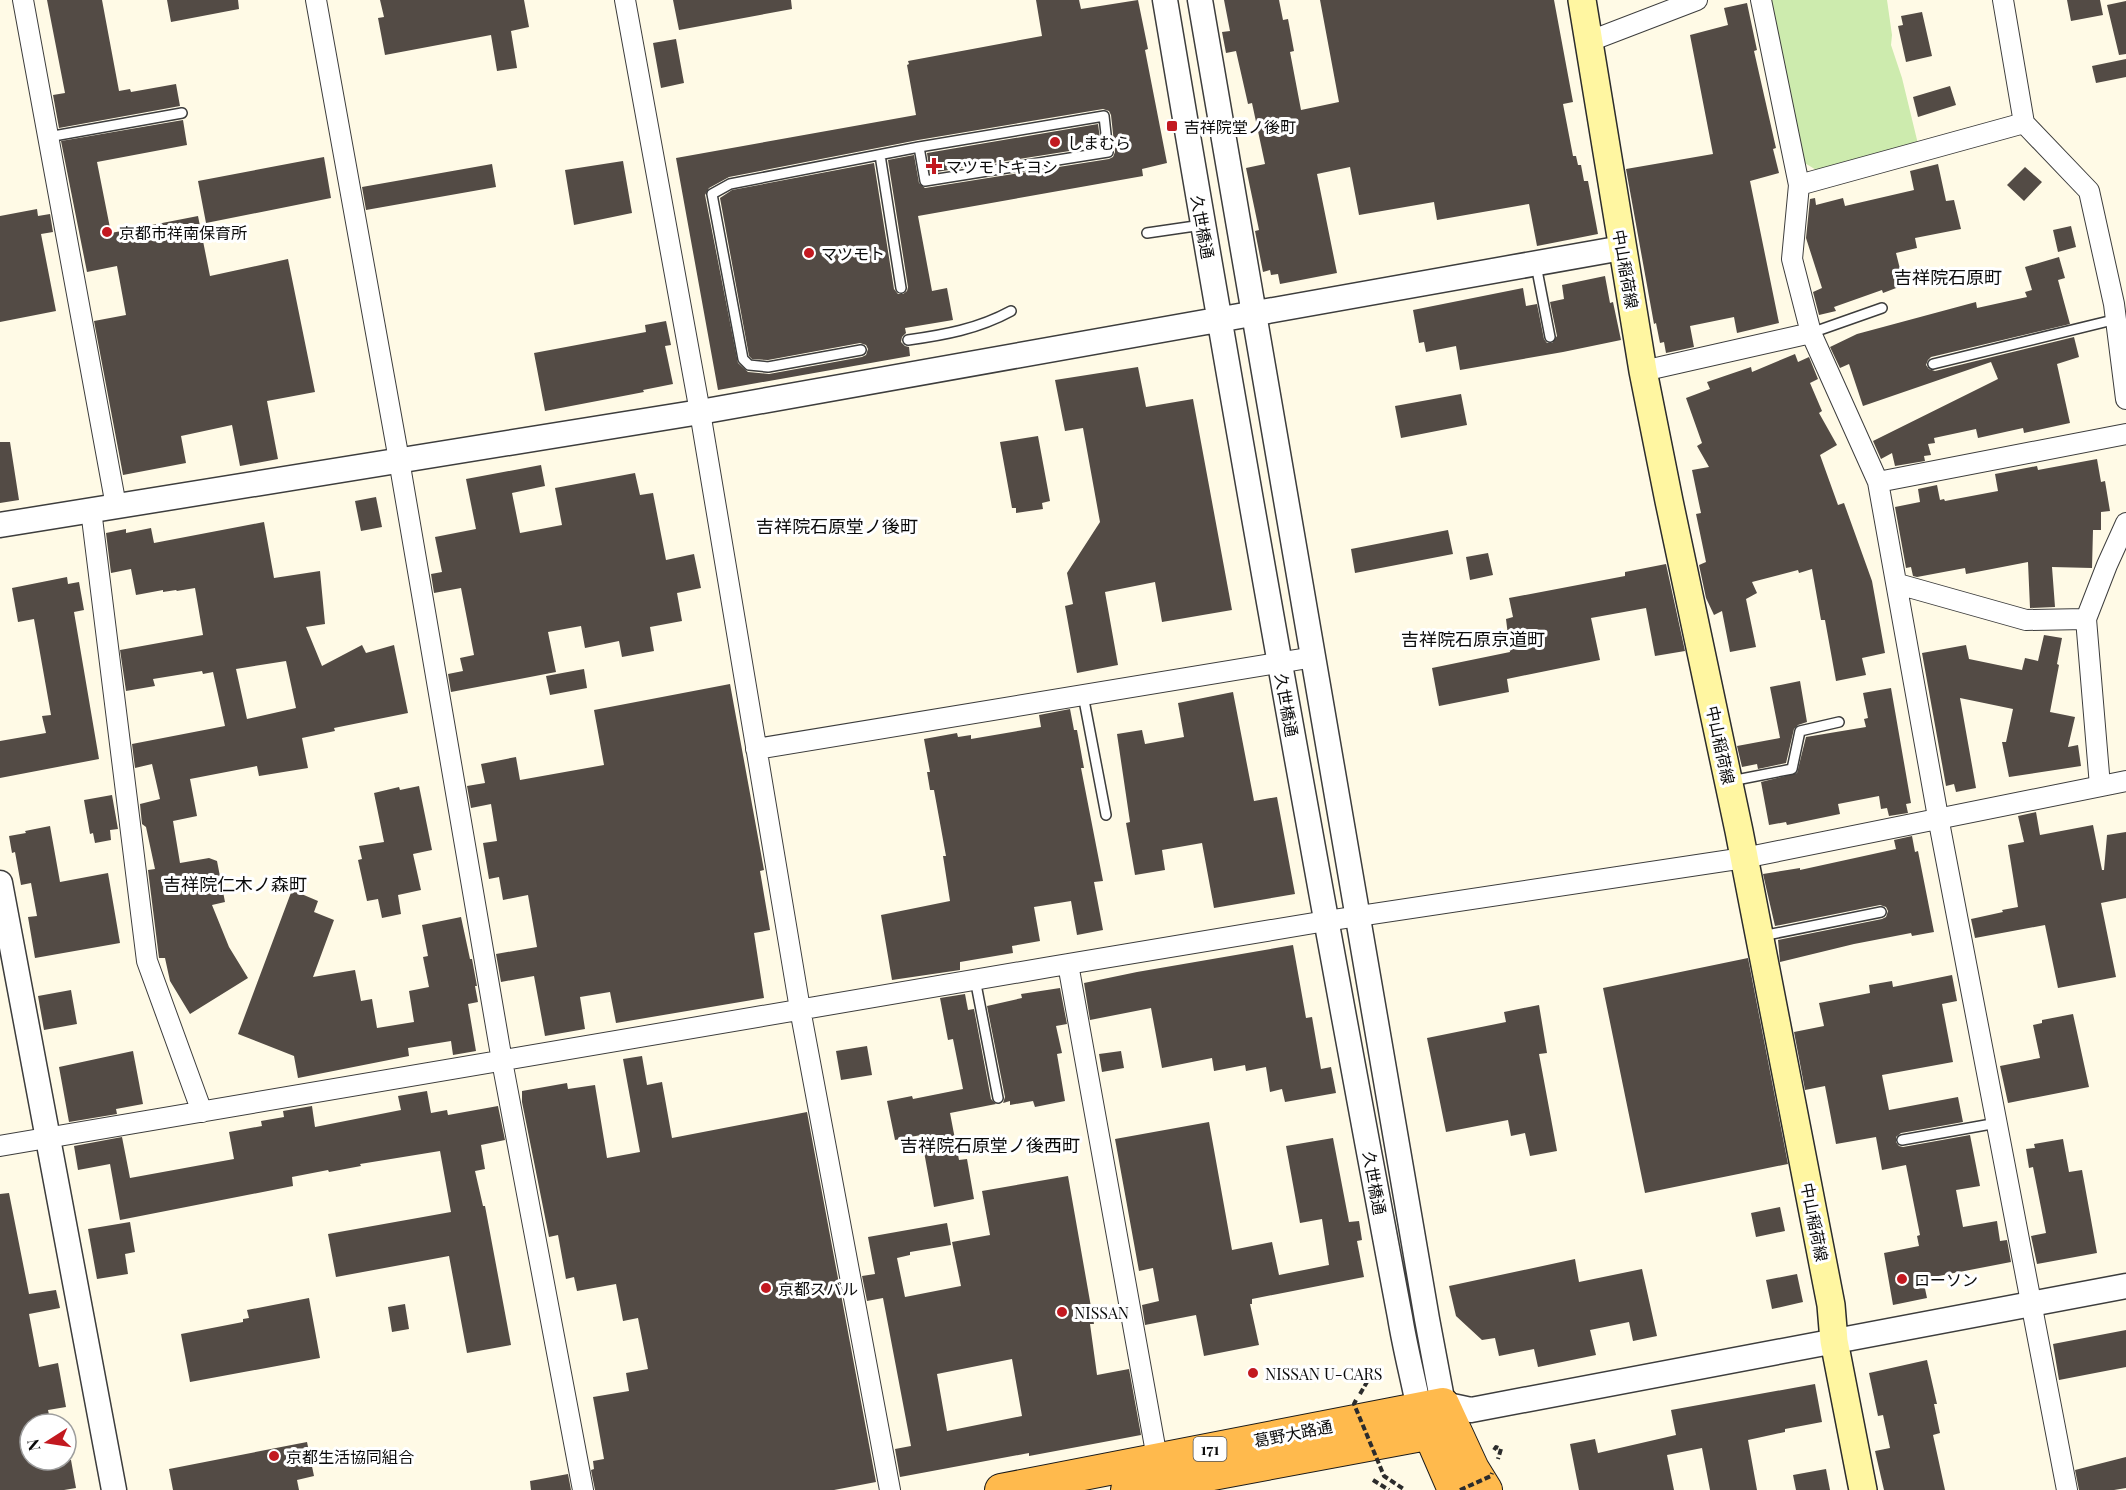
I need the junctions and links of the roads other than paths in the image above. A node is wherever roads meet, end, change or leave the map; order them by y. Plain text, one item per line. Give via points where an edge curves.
1 (23, 0) edge
2 (316, 0) edge
3 (625, 0) edge
4 (1165, 0) edge
5 (1200, 0) edge
6 (1582, 0) edge
7 (1697, 0) edge
8 (1761, 0) edge
9 (2003, 0) edge
10 (1590, 41) junction
11 (182, 113) dead end
12 (2024, 123) junction
13 (48, 137) junction
14 (919, 147) junction
15 (880, 155) junction
16 (1799, 185) junction
17 (1202, 225) junction
18 (1147, 233) dead end
19 (1622, 248) junction
20 (1536, 263) junction
21 (900, 288) dead end
22 (1882, 308) dead end
23 (2119, 309) edge
24 (1011, 311) dead end
25 (1254, 313) junction
26 (1218, 319) junction
27 (1811, 333) junction
28 (1550, 337) dead end
29 (908, 340) dead end
30 (861, 350) dead end
31 (1934, 364) dead end
32 (1643, 371) junction
33 (2126, 399) edge
34 (700, 412) junction
35 (2126, 434) edge
36 (399, 460) junction
37 (1878, 482) junction
38 (116, 506) junction
39 (91, 510) junction
40 (2126, 523) edge
41 (0, 525) edge
42 (1898, 584) junction
43 (2086, 619) junction
44 (1314, 657) junction
45 (1280, 662) junction
46 (1083, 695) junction
47 (1839, 722) dead end
48 (756, 749) junction
49 (2126, 781) edge
50 (1729, 782) junction
51 (2100, 786) junction
52 (1106, 815) dead end
53 (1938, 817) junction
54 (1744, 858) junction
55 (0, 884) edge
56 (1881, 912) dead end
57 (1359, 917) junction
58 (1326, 921) junction
59 (1760, 937) junction
60 (1068, 964) junction
61 (975, 979) junction
62 (800, 1009) junction
63 (502, 1061) junction
64 (998, 1098) dead end
65 (202, 1112) junction
66 (1997, 1123) junction
67 (47, 1139) junction
68 (1902, 1140) dead end
69 (0, 1146) edge
70 (2126, 1286) edge
71 (2032, 1305) junction
72 (1834, 1341) junction
73 (1444, 1417) junction
74 (1159, 1472) junction
75 (1489, 1482) edge
76 (114, 1490) edge
77 (583, 1490) edge
78 (890, 1490) edge
79 (1005, 1490) edge
80 (1127, 1490) edge
81 (1454, 1490) edge
82 (1863, 1490) edge
83 (2067, 1490) edge

1 - 13 street
2 - 36 street
3 - 34 street
4 - 17 street, 久世橋通
5 - 25 street, 久世橋通
6 - 10 main road, 中山稲荷線
7 - 10 street
8 - 16 street
9 - 12 street
10 - 19 main road, 中山稲荷線
11 - 13 lane
12 - 16 street
12 - 23 street via 2089,191
13 - 38 street
14 - 14 lane via 1104,116 1108,152 925,182
14 - 15 lane
15 - 21 lane
15 - 30 lane via 730,184 712,194 743,359 749,365 768,367
16 - 27 street via 1792,259
17 - 18 lane
17 - 26 street, 久世橋通
19 - 20 street
19 - 32 main road, 中山稲荷線
20 - 25 street
20 - 28 lane
22 - 27 lane
23 - 31 lane
23 - 33 street
24 - 29 lane via 952,334
25 - 26 street
25 - 44 street, 久世橋通
26 - 34 street
26 - 45 street, 久世橋通
27 - 32 street
27 - 37 street
32 - 50 main road, 中山稲荷線
34 - 36 street
34 - 48 street
35 - 37 street
36 - 38 street
36 - 63 street
37 - 42 street
38 - 39 street
39 - 41 street
39 - 65 street via 147,961
40 - 43 street
42 - 43 street via 2026,620
42 - 53 street
43 - 51 street
44 - 45 street
44 - 57 street, 久世橋通
45 - 46 street
45 - 58 street, 久世橋通
46 - 48 street
46 - 52 lane
47 - 50 lane via 1800,731 1792,769
48 - 62 street
49 - 51 street
50 - 54 main road, 中山稲荷線
51 - 53 street
53 - 54 street
53 - 66 street
54 - 57 street
54 - 59 main road, 中山稲荷線
55 - 67 street
56 - 59 lane
57 - 58 street
57 - 73 street, 久世橋通
58 - 60 street
58 - 73 street, 久世橋通 via 1401,1323
59 - 72 main road, 中山稲荷線 via 1829,1293
60 - 61 street
60 - 74 street
61 - 62 street
61 - 64 lane
62 - 63 street
62 - 78 street
63 - 65 street
63 - 77 street
65 - 67 street
66 - 68 lane
66 - 71 street
67 - 69 street
67 - 76 street
70 - 71 street
71 - 72 street
71 - 83 street
72 - 73 street
72 - 82 main road, 中山稲荷線
73 - 74 highway, 葛野大路通 / 171
73 - 75 highway via 1473,1469
73 - 81 highway
74 - 79 highway, 葛野大路通 / 171
74 - 80 highway, 葛野大路通 / 171

